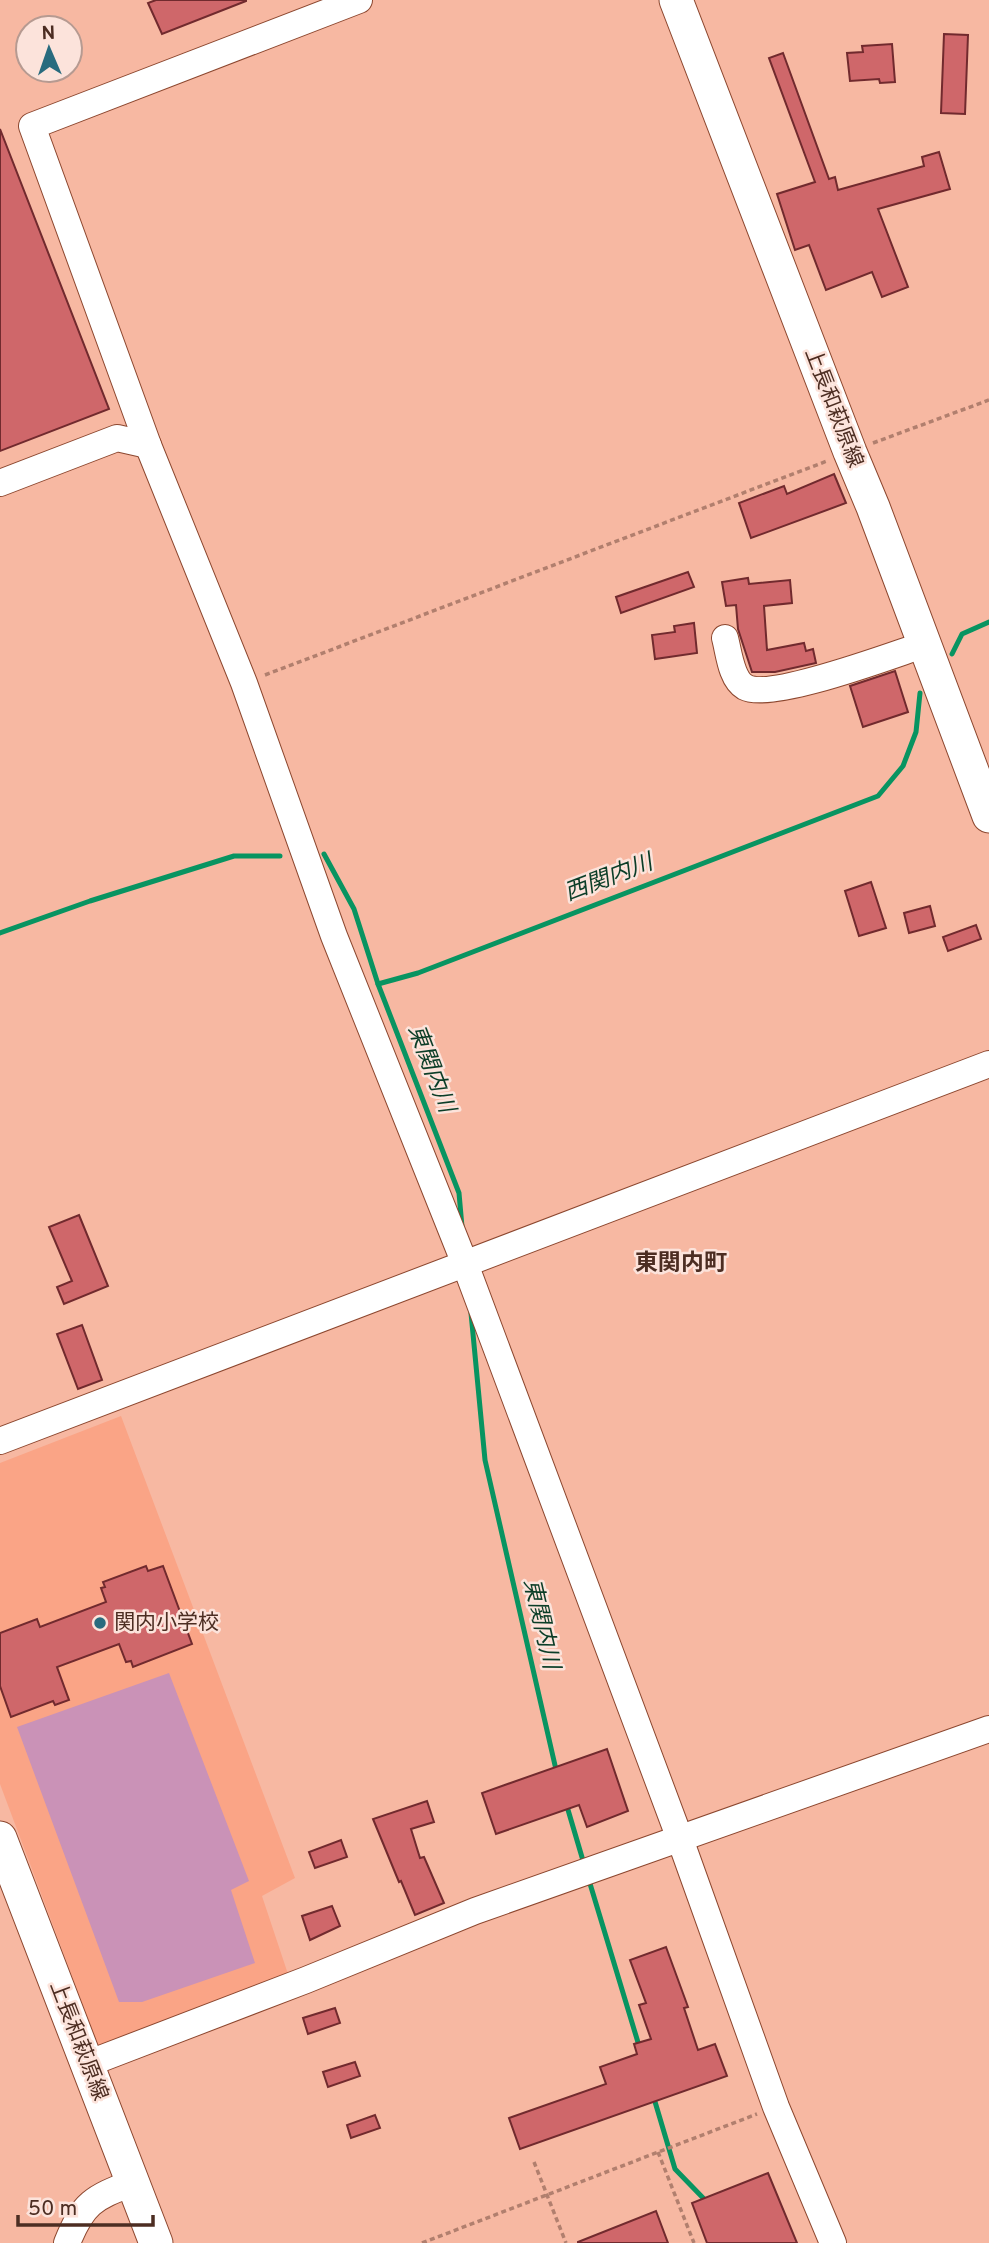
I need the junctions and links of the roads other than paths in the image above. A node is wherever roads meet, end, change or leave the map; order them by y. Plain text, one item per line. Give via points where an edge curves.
1 (359, 0) edge
2 (676, 0) edge
3 (148, 445) junction
4 (0, 483) edge
5 (726, 638) dead end
6 (923, 645) junction
7 (989, 816) edge
8 (989, 1064) edge
9 (465, 1264) junction
10 (0, 1441) edge
11 (989, 1728) edge
12 (0, 1838) edge
13 (680, 1839) junction
14 (87, 2064) junction
15 (132, 2183) junction
16 (67, 2243) edge
17 (156, 2243) edge
18 (833, 2243) edge

1 - 3 street via 32,126
2 - 6 main road, 上長和萩原線
3 - 4 street via 117,438
3 - 9 street via 244,683 334,936
5 - 6 street via 735,676 745,687 763,691 812,681
6 - 7 main road, 上長和萩原線
8 - 9 street
9 - 10 street
9 - 13 street
11 - 13 street
12 - 14 main road, 上長和萩原線
13 - 14 street via 475,1911
13 - 18 street via 776,2107
14 - 15 main road, 上長和萩原線
15 - 16 street via 87,2206
15 - 17 main road, 上長和萩原線

